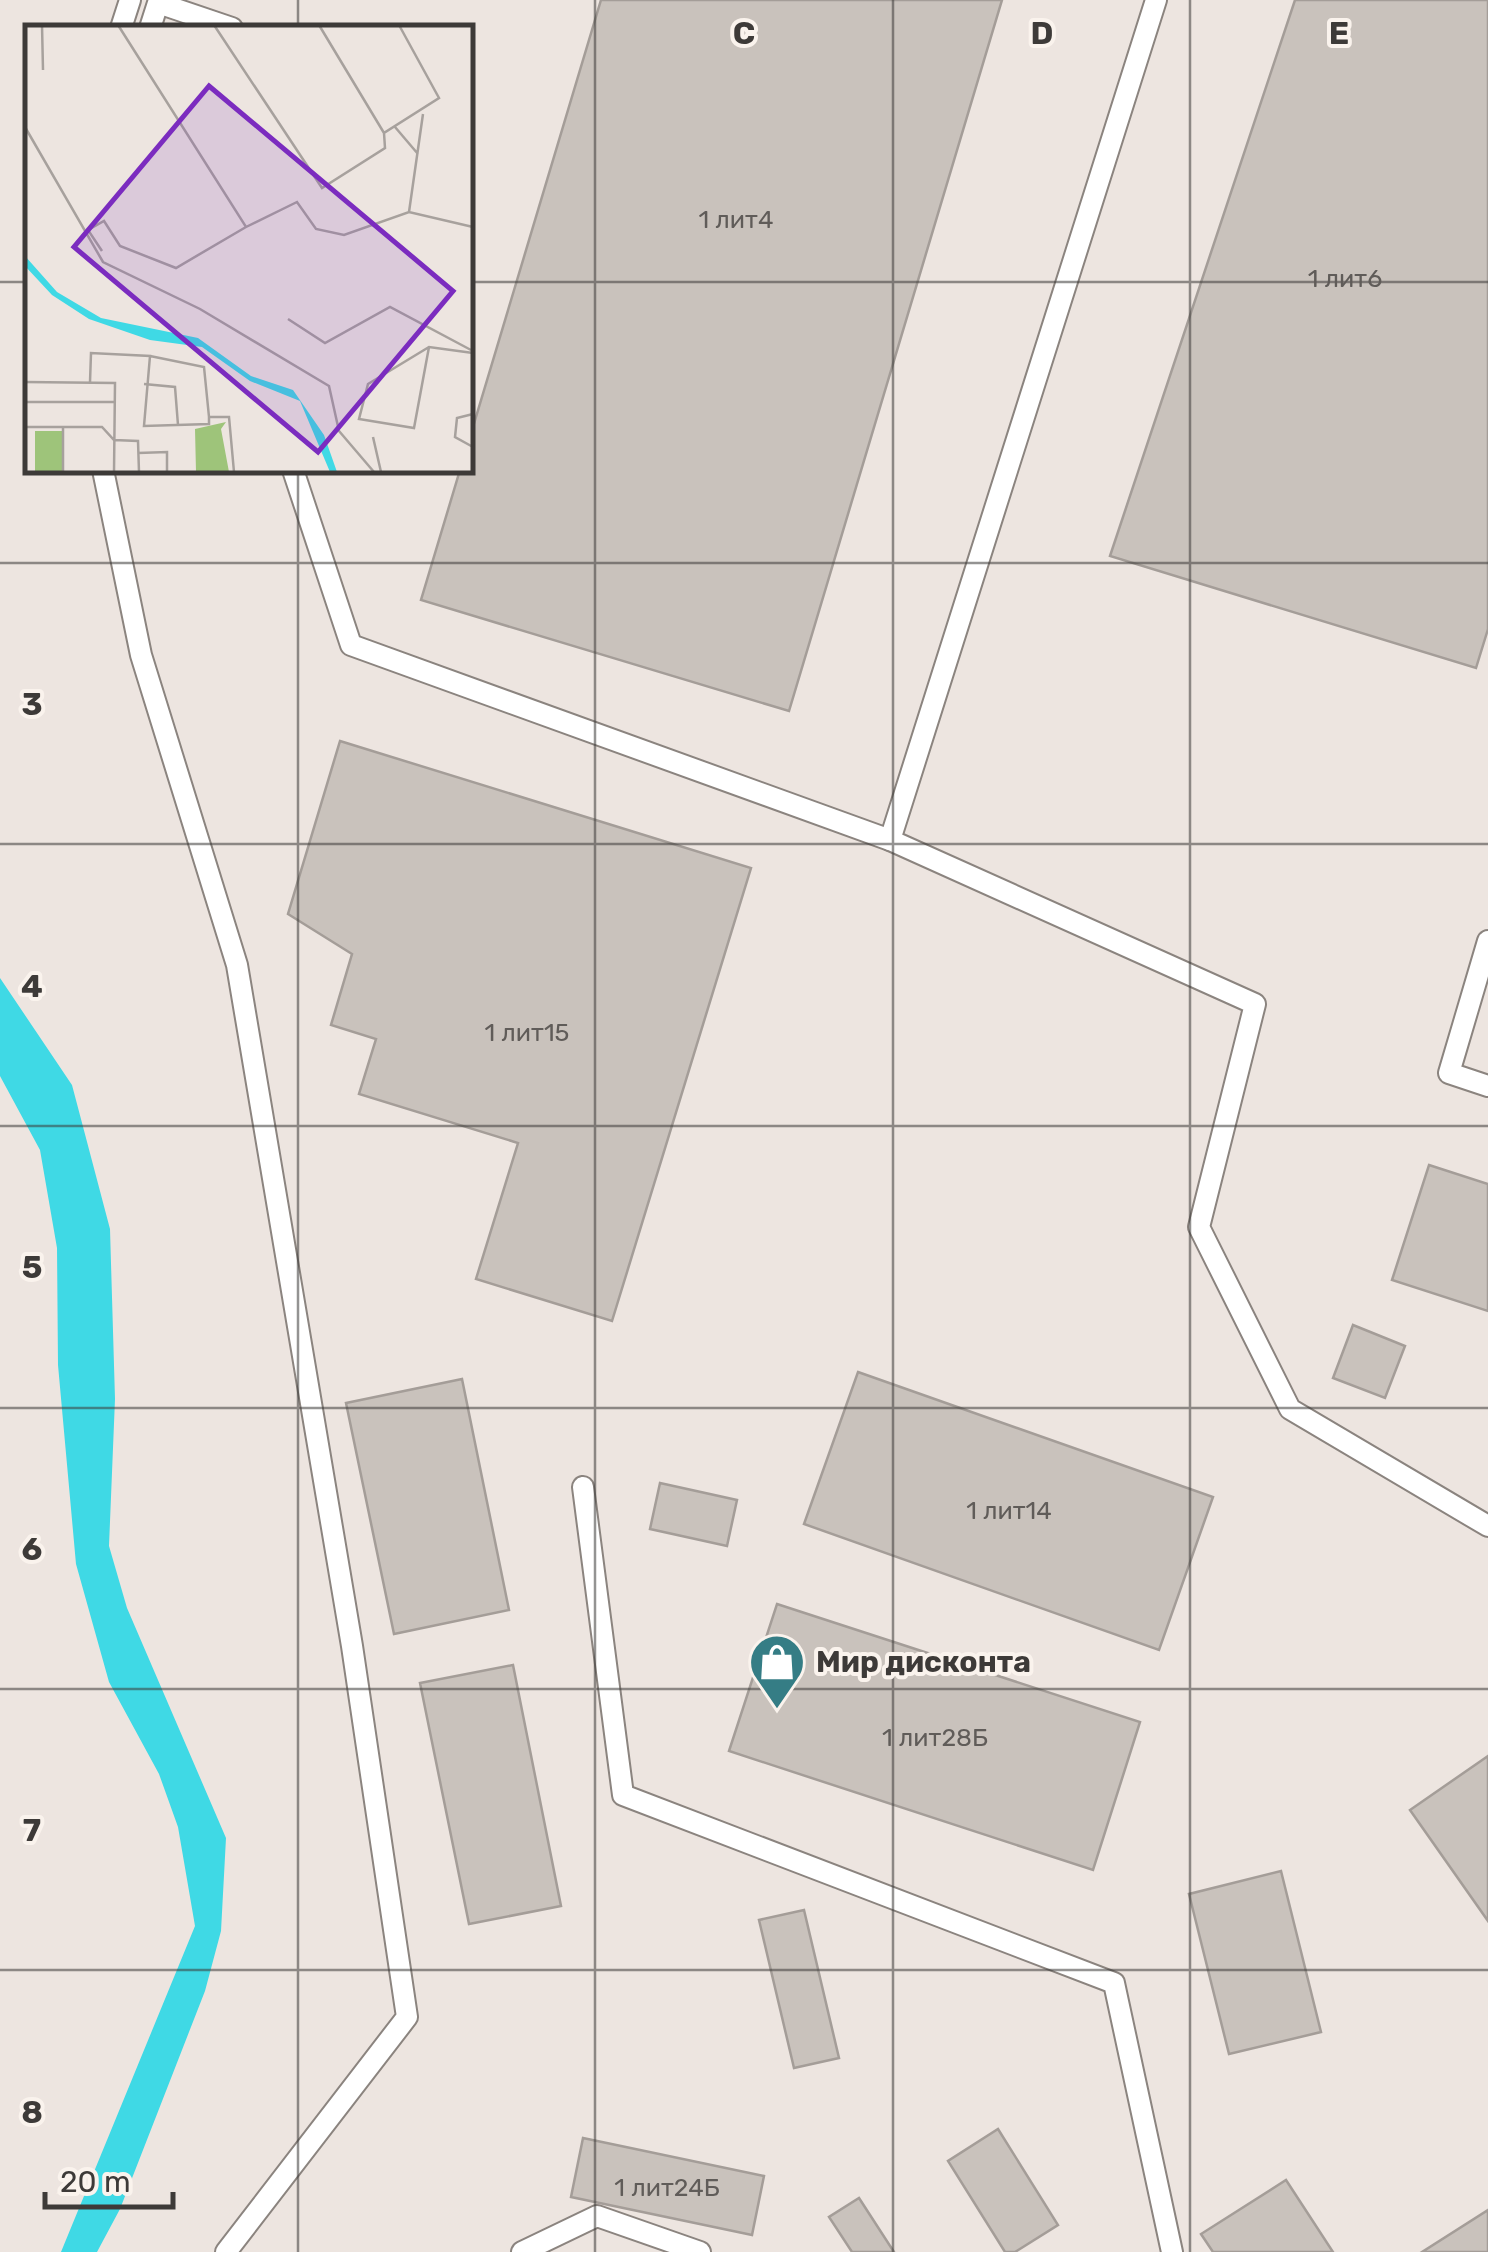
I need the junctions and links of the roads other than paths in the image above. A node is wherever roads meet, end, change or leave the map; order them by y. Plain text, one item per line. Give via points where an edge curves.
1 (130, 0) edge
2 (1156, 0) edge
3 (122, 25) edge
4 (151, 25) edge
5 (223, 25) edge
6 (103, 472) edge
7 (294, 472) edge
8 (890, 840) junction
9 (1488, 942) edge
10 (1488, 1086) edge
11 (584, 1487) dead end
12 (1488, 1526) edge
13 (226, 2252) edge
14 (522, 2252) edge
15 (700, 2252) edge
16 (1172, 2252) edge

1 - 3 lane
2 - 8 lane
4 - 5 lane via 158,3
6 - 13 lane via 141,655 237,965 407,2017
7 - 8 lane via 351,646
8 - 12 lane via 1254,1004 1199,1226 1290,1409
9 - 10 lane via 1449,1073
11 - 16 lane via 623,1794 1114,1982
14 - 15 lane via 597,2216

